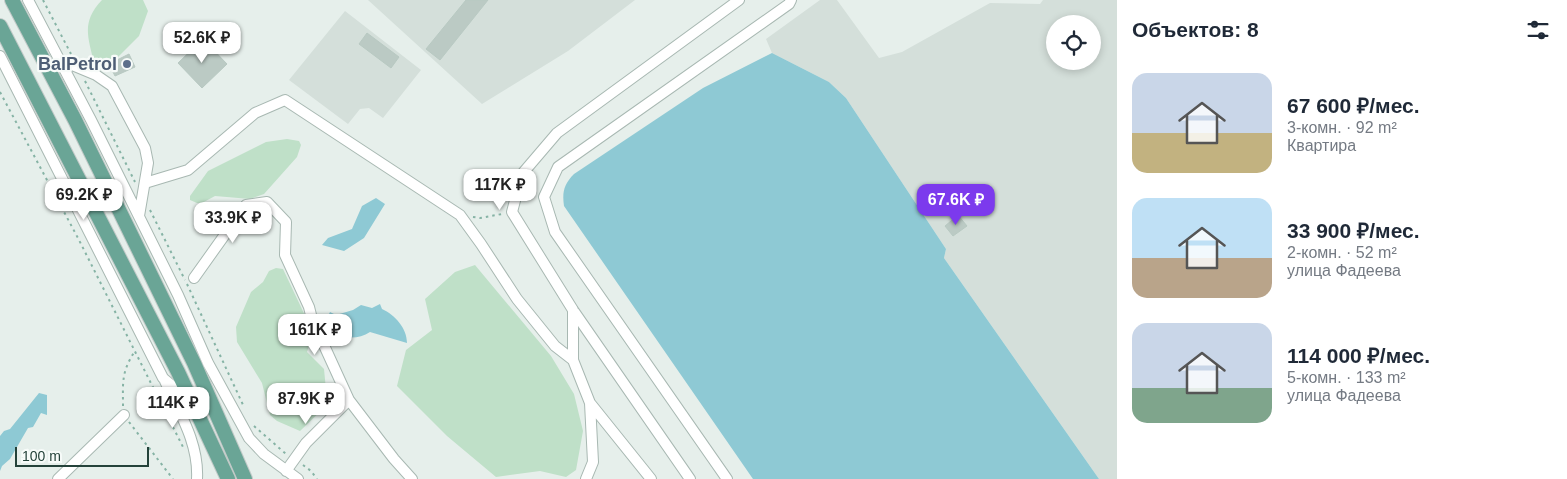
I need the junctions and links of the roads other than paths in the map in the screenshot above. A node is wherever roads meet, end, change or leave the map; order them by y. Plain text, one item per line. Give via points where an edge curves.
1 (12, 0) edge
2 (28, 0) edge
3 (739, 0) edge
4 (791, 0) edge
5 (0, 26) edge
6 (0, 56) edge
7 (60, 60) junction
8 (145, 183) junction
9 (139, 216) junction
10 (194, 278) dead end
11 (573, 310) junction
12 (573, 360) junction
13 (208, 363) junction
14 (163, 378) junction
15 (206, 390) junction
16 (349, 400) junction
17 (193, 403) junction
18 (590, 404) junction
19 (124, 415) road end
20 (286, 471) junction
21 (58, 479) edge
22 (197, 479) edge
23 (228, 479) edge
24 (245, 479) edge
25 (298, 479) edge
26 (412, 479) edge
27 (586, 479) edge
28 (651, 479) edge
29 (690, 479) edge
30 (727, 479) edge

1 - 15 main road via 75,120
2 - 7 street
3 - 11 street via 557,133 522,174 512,212
4 - 30 street via 558,166 544,197 555,232
5 - 17 main road
6 - 14 street
7 - 8 street via 96,74 112,86 145,148 148,163
7 - 9 street
8 - 9 street
8 - 12 street via 188,170 255,113 285,100 460,215 517,299 554,346
9 - 13 street
10 - 16 street via 246,205 267,202 286,222 285,255
11 - 12 street
11 - 29 street
12 - 18 street
13 - 15 street
13 - 20 street via 249,438
14 - 17 street
14 - 22 street via 194,444
15 - 24 main road
16 - 20 street via 306,443
16 - 26 street
17 - 23 main road
18 - 27 street via 593,462
18 - 28 street
19 - 21 street
20 - 25 street

